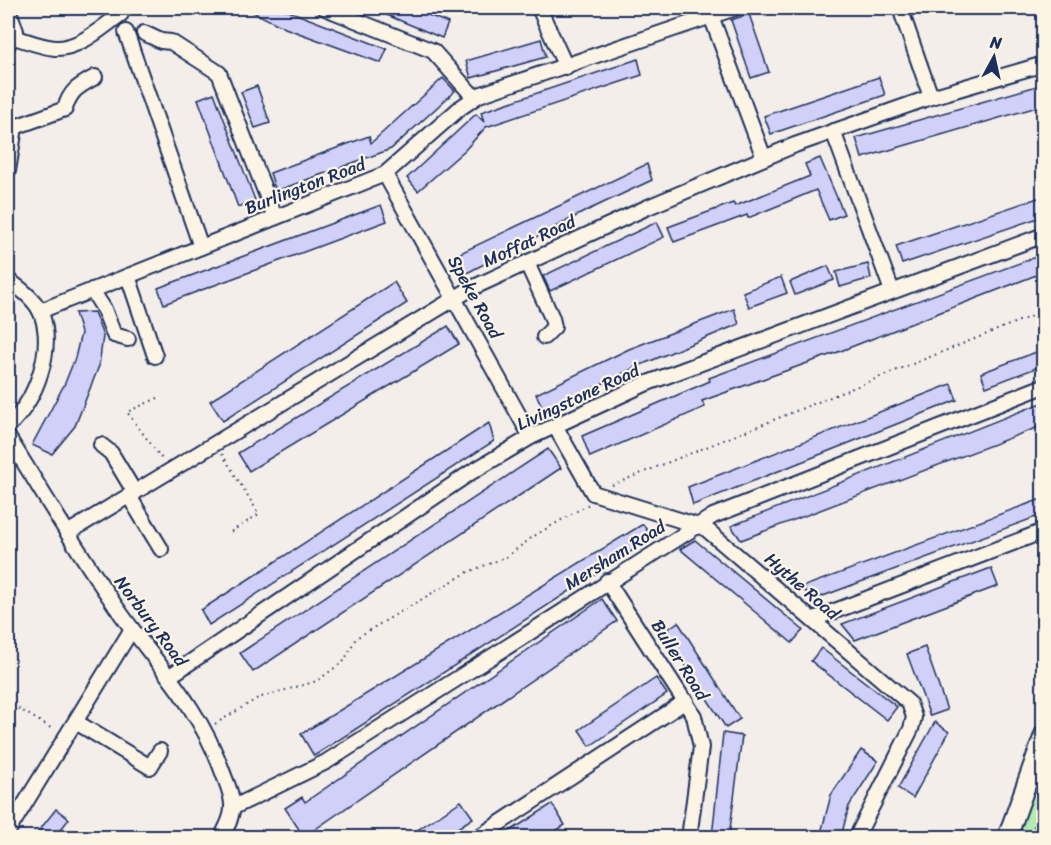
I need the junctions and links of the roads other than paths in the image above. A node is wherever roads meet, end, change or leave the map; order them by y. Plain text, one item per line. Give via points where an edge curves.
1 (8, 8) edge
2 (325, 8) edge
3 (364, 8) edge
4 (539, 8) edge
5 (735, 8) edge
6 (900, 8) edge
7 (709, 12) edge
8 (121, 14) dead end
9 (358, 21) junction
10 (126, 32) dead end
11 (144, 33) dead end
12 (11, 41) edge
13 (1044, 64) edge
14 (566, 66) junction
15 (96, 77) dead end
16 (474, 97) junction
17 (931, 97) junction
18 (833, 131) junction
19 (764, 158) junction
20 (8, 171) edge
21 (385, 174) junction
22 (275, 217) junction
23 (1044, 235) edge
24 (201, 247) junction
25 (527, 263) junction
26 (128, 276) junction
27 (8, 280) edge
28 (92, 290) junction
29 (892, 291) junction
30 (455, 298) junction
31 (40, 311) junction
32 (544, 337) dead end
33 (128, 339) dead end
34 (155, 356) dead end
35 (1044, 386) edge
36 (8, 426) edge
37 (555, 426) junction
38 (8, 437) edge
39 (531, 437) junction
40 (101, 445) dead end
41 (132, 494) junction
42 (698, 524) junction
43 (1044, 531) edge
44 (69, 532) junction
45 (161, 549) dead end
46 (608, 580) junction
47 (814, 619) junction
48 (132, 630) junction
49 (170, 676) junction
50 (686, 701) junction
51 (75, 722) junction
52 (1044, 735) edge
53 (160, 751) dead end
54 (232, 808) junction
55 (9, 825) edge
56 (221, 837) edge
57 (477, 837) edge
58 (689, 837) edge
59 (856, 837) edge
60 (1007, 837) edge

1 - 12 street via 15,25
2 - 9 street
3 - 9 street
4 - 14 street
5 - 7 street, Burlington Road
6 - 17 street
7 - 14 street, Burlington Road
7 - 19 street
8 - 12 street via 65,48
9 - 16 street via 433,51
10 - 24 street
11 - 22 street via 171,42 219,73
13 - 17 street, Moffat Road
14 - 16 street, Burlington Road
15 - 20 street via 68,95 65,109 15,128
16 - 21 street, Burlington Road
17 - 18 street, Moffat Road
18 - 19 street, Moffat Road
18 - 29 street
19 - 25 street, Moffat Road
21 - 22 street, Burlington Road
21 - 30 street, Speke Road
22 - 24 street, Burlington Road
23 - 29 street, Livingstone Road
24 - 26 street, Burlington Road
25 - 30 street, Moffat Road
25 - 32 street via 552,318 554,327
26 - 28 street, Burlington Road
26 - 34 street
27 - 31 street via 30,297
28 - 31 street, Burlington Road
28 - 33 street via 111,331
29 - 37 street, Livingstone Road via 645,384
30 - 39 street, Speke Road
30 - 41 street, Moffat Road
31 - 36 street via 46,339 41,370
35 - 42 street, Mersham Road
37 - 39 street, Livingstone Road
37 - 42 street, Hythe Road via 588,488 597,495
38 - 44 street, Norbury Road
39 - 49 street, Livingstone Road via 470,473
40 - 41 street via 111,453
41 - 44 street, Moffat Road
41 - 45 street
42 - 46 street, Mersham Road
42 - 47 street, Hythe Road
43 - 47 street
44 - 48 street, Norbury Road
46 - 50 street, Buller Road
46 - 54 street, Mersham Road via 318,767
47 - 59 street, Hythe Road via 909,703 914,717
48 - 49 street, Norbury Road
48 - 51 street
49 - 54 street, Norbury Road via 205,729 225,778
50 - 57 street
50 - 58 street, Buller Road via 701,747
51 - 53 street via 150,767
51 - 55 street
52 - 60 main road
54 - 56 street

